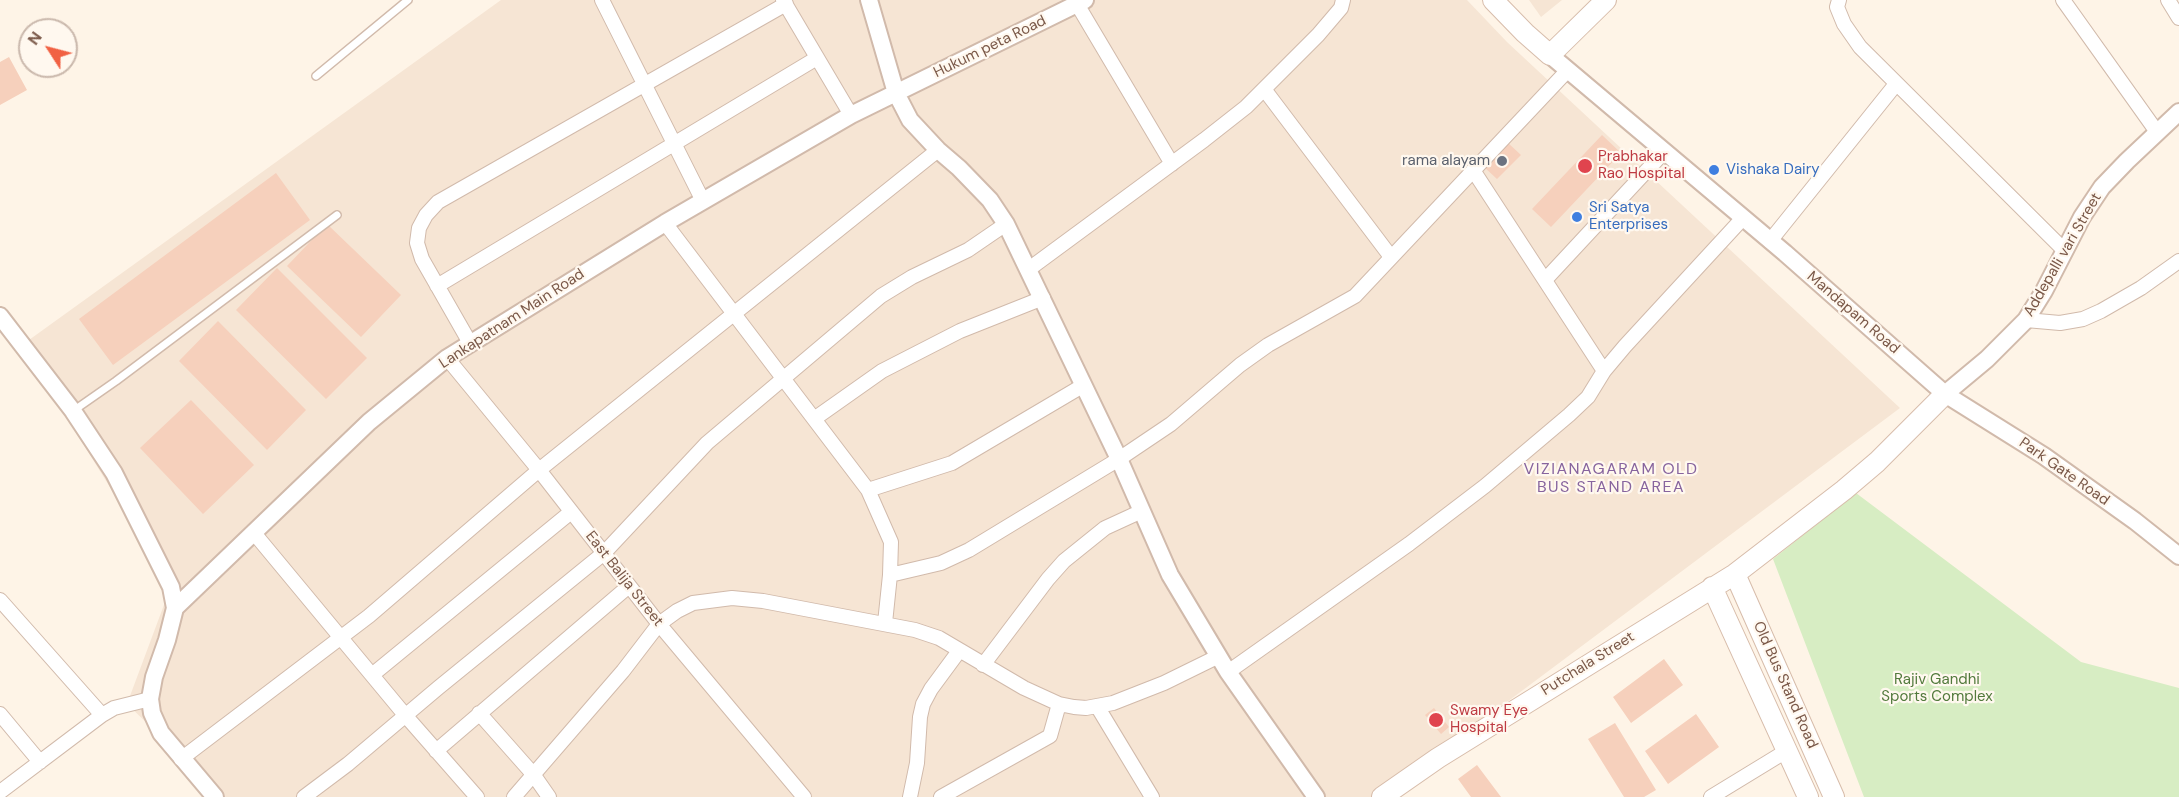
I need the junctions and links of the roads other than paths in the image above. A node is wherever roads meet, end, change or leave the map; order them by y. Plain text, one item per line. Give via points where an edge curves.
1 (408, 0) edge
2 (602, 0) edge
3 (869, 0) edge
4 (1343, 0) edge
5 (1493, 0) edge
6 (1606, 0) edge
7 (1839, 0) edge
8 (2063, 0) edge
9 (2168, 0) edge
10 (785, 2) edge
11 (1081, 2) edge
12 (2179, 18) edge
13 (1550, 55) junction
14 (817, 58) junction
15 (1568, 70) junction
16 (316, 76) dead end
17 (644, 84) junction
18 (1896, 84) junction
19 (1264, 89) junction
20 (896, 93) junction
21 (2179, 112) edge
22 (851, 115) junction
23 (2157, 132) junction
24 (674, 143) junction
25 (938, 150) junction
26 (1664, 152) junction
27 (1172, 164) junction
28 (1473, 170) junction
29 (703, 201) junction
30 (338, 215) dead end
31 (1743, 218) junction
32 (665, 223) junction
33 (1006, 224) junction
34 (1770, 241) junction
35 (2064, 250) junction
36 (1391, 257) junction
37 (2179, 261) edge
38 (1029, 269) junction
39 (1545, 280) junction
40 (437, 286) junction
41 (1043, 298) junction
42 (734, 312) junction
43 (0, 316) edge
44 (2026, 320) junction
45 (470, 344) junction
46 (447, 358) junction
47 (1604, 371) junction
48 (783, 378) junction
49 (1084, 385) junction
50 (1944, 394) junction
51 (73, 411) junction
52 (814, 419) junction
53 (1119, 459) junction
54 (539, 470) junction
55 (868, 490) junction
56 (1142, 511) junction
57 (571, 512) junction
58 (254, 533) junction
59 (604, 553) junction
60 (2179, 556) edge
61 (1735, 574) junction
62 (890, 575) junction
63 (629, 586) junction
64 (1712, 587) junction
65 (1, 604) edge
66 (175, 608) junction
67 (885, 623) junction
68 (659, 624) junction
69 (342, 637) junction
70 (959, 651) junction
71 (1219, 656) junction
72 (983, 665) junction
73 (1228, 672) junction
74 (372, 675) junction
75 (150, 699) junction
76 (1059, 704) junction
77 (1097, 706) junction
78 (479, 713) junction
79 (0, 714) edge
80 (102, 715) junction
81 (405, 716) junction
82 (1788, 750) junction
83 (436, 751) junction
84 (181, 759) junction
85 (40, 762) junction
86 (533, 774) junction
87 (0, 792) edge
88 (215, 797) edge
89 (304, 797) edge
90 (477, 797) edge
91 (514, 797) edge
92 (549, 797) edge
93 (804, 797) edge
94 (910, 797) edge
95 (941, 797) edge
96 (1152, 797) edge
97 (1316, 797) edge
98 (1382, 797) edge
99 (1712, 797) edge
100 (1808, 797) edge
101 (1834, 797) edge

1 - 16 lane
2 - 17 street
3 - 20 street
4 - 19 street via 1341,8 1318,35
5 - 13 main road
6 - 13 main road
7 - 18 street via 1837,8 1844,24
8 - 23 street
9 - 12 street
10 - 14 street
10 - 17 street
11 - 20 street, Hukum peta Road
11 - 27 street
13 - 15 street, Mandapam Road
14 - 22 street
14 - 24 street
15 - 26 street, Mandapam Road
15 - 28 street
17 - 24 street
17 - 40 street via 438,202 419,228 417,243
18 - 34 street
18 - 35 street
19 - 27 street
19 - 36 street
20 - 22 street, Lankapatnam Main Road
20 - 25 street via 910,120
21 - 23 street, Addepalli vari Street
22 - 29 street, Lankapatnam Main Road
23 - 35 street, Addepalli vari Street via 2102,187
24 - 29 street
24 - 40 street
25 - 33 street via 990,200
25 - 42 street
26 - 31 street, Mandapam Road
26 - 39 street
27 - 38 street
28 - 36 street
28 - 39 street
29 - 32 street, Lankapatnam Main Road
30 - 51 lane
31 - 34 street, Mandapam Road
31 - 47 street
32 - 42 street
32 - 45 street, Lankapatnam Main Road
33 - 38 street
33 - 48 street via 968,250 895,286
34 - 50 street, Mandapam Road
35 - 44 street, Addepalli vari Street
36 - 53 street via 1355,297 1268,345 1171,424
37 - 44 street via 2141,288 2083,319 2060,323
38 - 41 street
39 - 47 street
40 - 45 street
41 - 49 street
41 - 52 street via 960,332 882,371
42 - 48 street
42 - 54 street
43 - 51 street
44 - 50 street, Addepalli vari Street
45 - 46 street, Lankapatnam Main Road
46 - 54 street, East Balija Street
46 - 58 street, Lankapatnam Main Road via 369,422
47 - 73 street via 1582,403 1485,486
48 - 52 street
48 - 59 street via 691,459
49 - 53 street
49 - 55 street via 952,463
50 - 60 street, Park Gate Road via 2044,456
50 - 61 main road via 1877,462
51 - 66 street via 114,473 151,544 171,586
52 - 55 street
53 - 56 street
53 - 62 street via 969,550 941,563
54 - 57 street, East Balija Street
54 - 69 street
55 - 62 street via 891,542
56 - 71 street via 1170,575
56 - 72 street via 1106,528 1064,561
57 - 59 street, East Balija Street
57 - 74 street
58 - 66 street, Lankapatnam Main Road
58 - 69 street
59 - 63 street, East Balija Street
59 - 81 street
61 - 64 main road, Putchala Street
61 - 101 main road, Old Bus Stand Road
62 - 67 street
63 - 68 street, East Balija Street
63 - 78 street
64 - 82 main road, Old Bus Stand Road
64 - 98 main road, Putchala Street
65 - 80 street
66 - 75 street
67 - 68 street via 732,598 693,603
67 - 70 street via 931,635
68 - 86 street
68 - 93 street, East Balija Street
69 - 74 street
69 - 84 street
70 - 72 street
70 - 94 street via 923,704
71 - 73 street
71 - 77 street via 1141,693
72 - 76 street
73 - 97 street
74 - 81 street
75 - 80 street
75 - 84 street via 161,733
76 - 77 street
76 - 95 street via 1050,736
77 - 96 street
78 - 83 street
78 - 86 street
79 - 85 street
80 - 85 street
81 - 83 street
81 - 89 street
82 - 99 street
82 - 100 main road, Old Bus Stand Road
83 - 90 street
84 - 88 street
85 - 87 street
86 - 91 street
86 - 92 street

